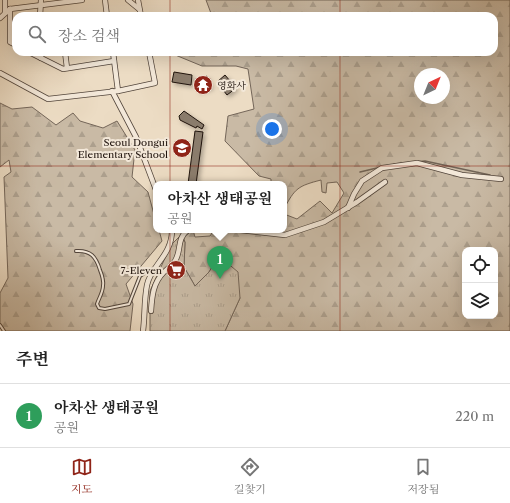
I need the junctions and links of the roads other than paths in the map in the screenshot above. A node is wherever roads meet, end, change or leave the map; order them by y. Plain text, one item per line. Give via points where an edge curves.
1 (5, 0) edge
2 (82, 0) edge
3 (105, 0) edge
4 (128, 0) edge
5 (138, 0) edge
6 (40, 3) edge
7 (10, 9) junction
8 (140, 9) junction
9 (106, 12) edge
10 (140, 12) edge
11 (5, 14) junction
12 (0, 18) edge
13 (12, 43) edge
14 (38, 56) edge
15 (66, 56) edge
16 (113, 56) edge
17 (149, 56) edge
18 (42, 58) joint
19 (114, 61) junction
20 (67, 68) junction
21 (0, 73) edge
22 (112, 91) junction
23 (118, 91) junction
24 (501, 179) dead end
25 (153, 182) edge
26 (385, 182) dead end
27 (348, 208) junction
28 (172, 233) edge
29 (184, 233) edge
30 (274, 233) edge
31 (76, 251) dead end
32 (156, 269) junction
33 (151, 311) dead end
34 (0, 325) edge
35 (4, 331) edge
36 (143, 331) edge

1 - 11 street
2 - 6 street
3 - 9 street
4 - 8 street
5 - 8 street
6 - 7 street
7 - 11 street
7 - 13 street
8 - 10 street
11 - 12 street
14 - 18 street
15 - 20 street
16 - 19 street
17 - 23 street via 155,83
18 - 20 street via 63,69
19 - 20 street
19 - 23 street
21 - 22 street via 48,98
22 - 23 street
22 - 25 street via 136,137
24 - 27 street via 462,176 417,163 382,168 362,181
26 - 27 street
27 - 30 street via 324,222 285,234
28 - 32 street via 170,244
29 - 33 street via 179,242 175,262 157,282 153,291
31 - 32 lane via 84,250 97,261 103,286 97,304 99,308 129,304 140,276 150,269
32 - 36 street via 147,284
34 - 35 lane

